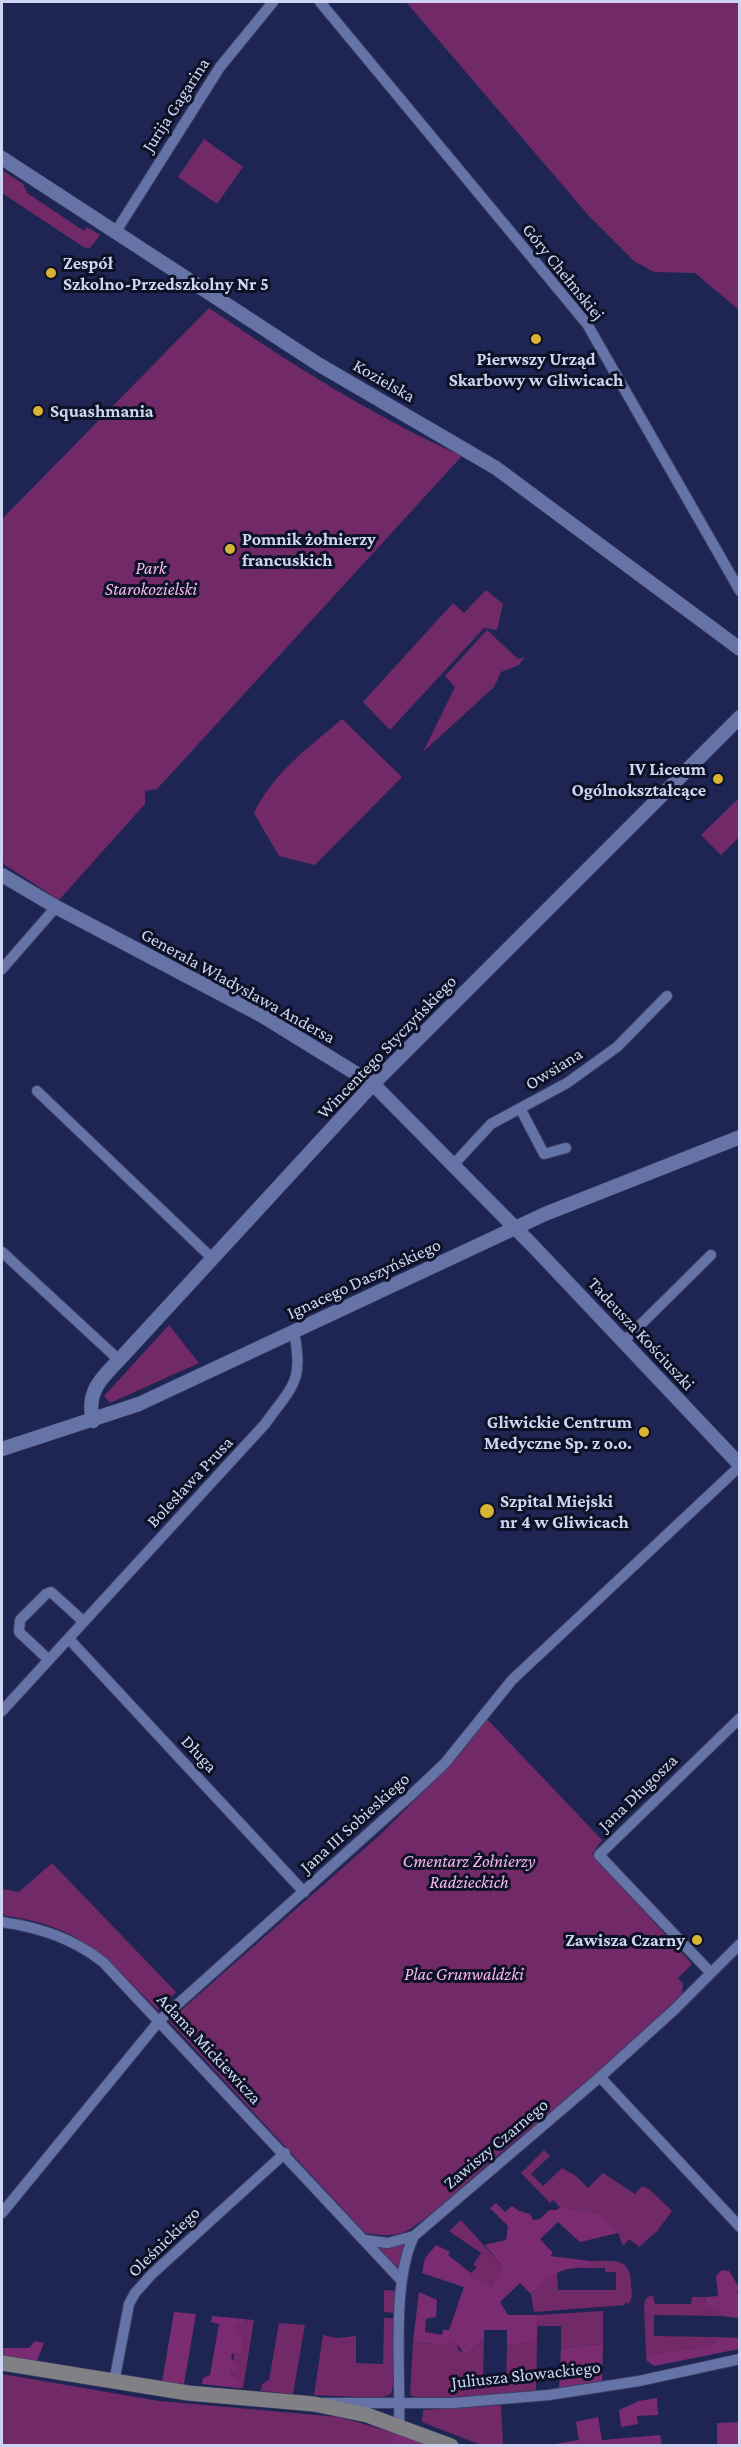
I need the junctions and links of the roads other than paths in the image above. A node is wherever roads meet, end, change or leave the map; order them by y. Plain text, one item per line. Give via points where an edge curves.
1 (273, 2) edge
2 (320, 2) edge
3 (2, 158) edge
4 (116, 233) junction
5 (740, 591) edge
6 (740, 649) edge
7 (740, 717) edge
8 (2, 875) edge
9 (56, 908) junction
10 (2, 969) edge
11 (667, 996) dead end
12 (373, 1084) junction
13 (37, 1091) dead end
14 (520, 1108) junction
15 (740, 1137) edge
16 (566, 1148) dead end
17 (454, 1164) junction
18 (515, 1227) junction
19 (2, 1252) edge
20 (711, 1255) dead end
21 (213, 1259) junction
22 (294, 1332) junction
23 (623, 1342) junction
24 (119, 1359) junction
25 (93, 1421) junction
26 (2, 1449) edge
27 (740, 1466) edge
28 (84, 1622) junction
29 (69, 1639) junction
30 (49, 1660) junction
31 (2, 1711) edge
32 (740, 1718) edge
33 (304, 1892) junction
34 (2, 1922) edge
35 (740, 1944) edge
36 (710, 1972) junction
37 (160, 2020) junction
38 (600, 2077) junction
39 (285, 2153) junction
40 (2, 2213) edge
41 (740, 2227) edge
42 (414, 2236) junction
43 (365, 2240) junction
44 (401, 2280) junction
45 (740, 2359) edge
46 (2, 2363) edge
47 (114, 2382) junction
48 (314, 2404) junction
49 (400, 2404) junction
50 (399, 2427) junction
51 (451, 2445) edge

1 - 4 street, Jurija Gagarina via 220,67
2 - 5 street, Góry Chełmskiej via 587,324
3 - 4 street, Kozielska
4 - 6 street, Kozielska via 308,358 506,474
7 - 12 street, Wincentego Styczyńskiego
8 - 9 street, Generała Władysława Andersa
9 - 10 street
9 - 12 street, Generała Władysława Andersa via 261,1015
11 - 14 street, Owsiana via 617,1047 567,1083
12 - 17 street, Generała Władysława Andersa
12 - 21 street, Wincentego Styczyńskiego
13 - 21 street
14 - 16 street via 544,1154
14 - 17 street, Owsiana via 491,1124
15 - 18 street, Ignacego Daszyńskiego
17 - 18 street, Generała Władysława Andersa
18 - 22 street, Ignacego Daszyńskiego
18 - 23 street, Tadeusza Kościuszki
19 - 24 street
20 - 23 street
21 - 24 street, Wincentego Styczyńskiego
22 - 25 street, Ignacego Daszyńskiego via 139,1404
22 - 28 street, Bolesława Prusa via 299,1368 287,1395 251,1440
23 - 27 street, Tadeusza Kościuszki
24 - 25 street, Wincentego Styczyńskiego via 93,1391
25 - 26 street, Ignacego Daszyńskiego
27 - 33 street, Jana III Sobieskiego via 512,1680 445,1762
28 - 29 street, Bolesława Prusa
28 - 30 street via 51,1592 20,1620 19,1632
29 - 30 street, Bolesława Prusa
29 - 33 street, Długa
30 - 31 street, Bolesława Prusa
32 - 36 street, Jana Długosza via 599,1855
33 - 37 street, Jana III Sobieskiego
34 - 37 street, Adama Mickiewicza via 52,1932 88,1950
35 - 36 street, Zawiszy Czarnego
36 - 38 street, Zawiszy Czarnego
37 - 39 street, Adama Mickiewicza
37 - 40 street, Jana III Sobieskiego
38 - 41 street
38 - 42 street, Zawiszy Czarnego
39 - 43 street, Adama Mickiewicza
39 - 47 street, Oleśnickiego via 135,2293 129,2304
42 - 43 street via 388,2242
42 - 44 street
43 - 44 street, Adama Mickiewicza
44 - 49 street
45 - 49 street, Juliusza Słowackiego via 549,2396
46 - 47 main road, Juliusza Słowackiego
47 - 48 main road, Juliusza Słowackiego
48 - 49 street, Juliusza Słowackiego
48 - 50 main road, Juliusza Słowackiego via 367,2415
49 - 50 street
50 - 51 main road, Juliusza Słowackiego

